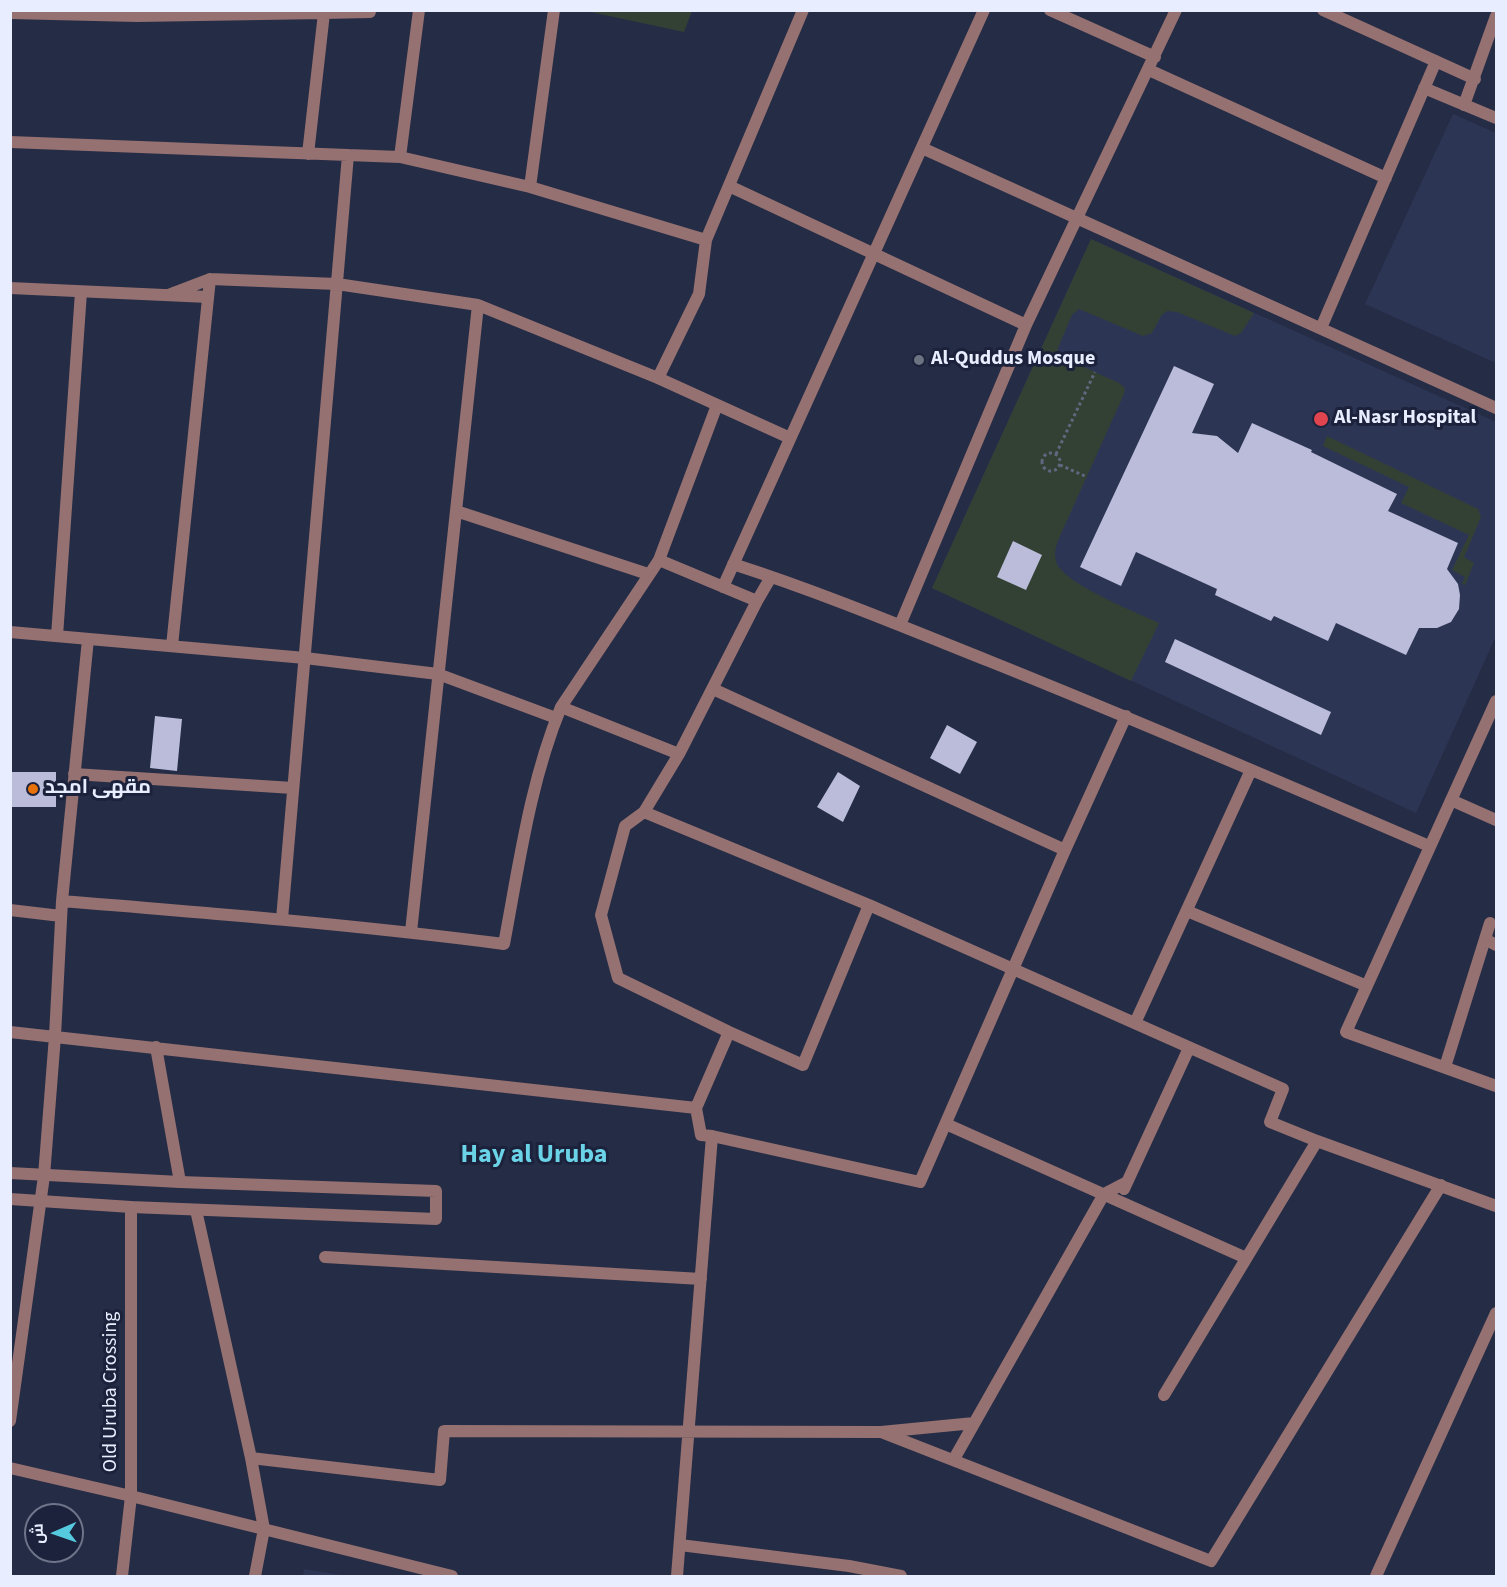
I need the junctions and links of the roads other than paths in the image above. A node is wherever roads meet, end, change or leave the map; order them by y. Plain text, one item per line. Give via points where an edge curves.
1 (419, 10) edge
2 (554, 10) edge
3 (803, 10) edge
4 (984, 10) edge
5 (1050, 10) edge
6 (1176, 10) edge
7 (1323, 10) edge
8 (11, 12) edge
9 (370, 12) dead end
10 (138, 13) edge
11 (324, 13) junction
12 (1349, 16) edge
13 (1497, 16) edge
14 (1155, 57) junction
15 (1436, 61) junction
16 (1149, 70) junction
17 (1475, 79) junction
18 (1424, 88) junction
19 (1464, 105) junction
20 (1497, 118) edge
21 (10, 142) edge
22 (921, 148) junction
23 (308, 154) junction
24 (348, 155) junction
25 (400, 157) junction
26 (1386, 178) junction
27 (729, 186) junction
28 (530, 187) junction
29 (1078, 218) junction
30 (706, 240) junction
31 (873, 255) junction
32 (210, 279) junction
33 (337, 284) junction
34 (10, 288) edge
35 (81, 292) junction
36 (168, 295) junction
37 (208, 297) junction
38 (478, 305) junction
39 (1026, 326) junction
40 (1321, 328) junction
41 (658, 378) junction
42 (717, 405) junction
43 (1497, 408) edge
44 (790, 438) junction
45 (456, 511) junction
46 (659, 560) junction
47 (733, 564) junction
48 (648, 574) junction
49 (771, 577) junction
50 (723, 586) junction
51 (757, 601) junction
52 (900, 625) junction
53 (10, 632) edge
54 (57, 636) junction
55 (88, 639) junction
56 (172, 646) junction
57 (305, 658) junction
58 (438, 674) junction
59 (713, 689) junction
60 (1496, 704) edge
61 (558, 712) junction
62 (1126, 716) junction
63 (679, 754) junction
64 (1251, 770) junction
65 (74, 774) junction
66 (293, 788) junction
67 (1451, 800) junction
68 (644, 812) junction
69 (1497, 820) edge
70 (1429, 846) junction
71 (1065, 850) junction
72 (62, 901) junction
73 (869, 905) junction
74 (10, 910) edge
75 (1187, 911) junction
76 (61, 916) junction
77 (282, 919) junction
78 (1490, 923) dead end
79 (411, 932) junction
80 (1491, 942) edge
81 (1012, 969) junction
82 (1367, 986) junction
83 (1135, 1023) junction
84 (10, 1032) edge
85 (729, 1032) junction
86 (55, 1036) junction
87 (156, 1047) junction
88 (1189, 1048) junction
89 (1445, 1067) junction
90 (1497, 1086) edge
91 (696, 1108) junction
92 (946, 1124) junction
93 (712, 1136) junction
94 (1317, 1141) junction
95 (10, 1173) edge
96 (44, 1176) junction
97 (180, 1182) junction
98 (1127, 1182) junction
99 (1441, 1185) junction
100 (1104, 1194) junction
101 (10, 1199) edge
102 (1118, 1201) junction
103 (40, 1202) junction
104 (1497, 1206) edge
105 (131, 1207) junction
106 (196, 1210) junction
107 (325, 1257) dead end
108 (1246, 1258) junction
109 (700, 1279) junction
110 (1497, 1313) edge
111 (1164, 1395) dead end
112 (10, 1421) edge
113 (974, 1423) junction
114 (689, 1431) junction
115 (881, 1432) junction
116 (251, 1458) junction
117 (954, 1459) junction
118 (10, 1468) edge
119 (131, 1496) junction
120 (264, 1529) junction
121 (680, 1545) junction
122 (122, 1576) edge
123 (255, 1576) edge
124 (452, 1576) edge
125 (677, 1576) edge
126 (901, 1576) edge
127 (1376, 1576) edge

1 - 25 street
2 - 28 street
3 - 27 street
4 - 22 street
5 - 14 street
6 - 14 street
7 - 12 street
8 - 10 street
9 - 11 street
10 - 11 street
11 - 23 street
12 - 15 street
13 - 17 street
14 - 16 street
15 - 17 street
15 - 18 street
16 - 26 street
16 - 29 street
17 - 19 street
18 - 19 street
18 - 26 street
19 - 20 street
21 - 23 street
22 - 29 street
22 - 31 street
23 - 24 street
24 - 25 street
24 - 33 street
25 - 28 street
26 - 40 street
27 - 30 street
27 - 31 street
28 - 30 street
29 - 39 street
29 - 40 street
30 - 41 street via 699,294
31 - 39 street
31 - 44 street
32 - 33 street
32 - 36 street
32 - 37 street
33 - 38 street
33 - 57 street
34 - 35 street
35 - 36 street
35 - 54 street
36 - 37 street
37 - 56 street
38 - 41 street
38 - 45 street
39 - 52 street
40 - 43 street
41 - 42 street
42 - 44 street
42 - 46 street
44 - 47 street
45 - 48 street
45 - 58 street
46 - 48 street
46 - 50 street
47 - 49 street
47 - 50 street
48 - 61 street
49 - 51 street
49 - 52 street
50 - 51 street
51 - 59 street
52 - 62 street
53 - 54 street
54 - 55 street
55 - 56 street
55 - 65 street
56 - 57 street
57 - 58 street
57 - 66 street
58 - 61 street
58 - 79 street
59 - 63 street
59 - 71 street
60 - 67 street
61 - 63 street
61 - 79 street via 538,775 504,944
62 - 64 street
62 - 71 street
63 - 68 street
64 - 70 street
64 - 75 street
65 - 66 street
65 - 72 street
66 - 77 street
67 - 69 street
67 - 70 street
68 - 73 street
68 - 85 street via 625,826 601,915 618,978
70 - 82 street
71 - 81 street
72 - 76 street
72 - 77 street
73 - 81 street
73 - 85 street via 802,1065
74 - 76 street
75 - 82 street
75 - 83 street
76 - 86 street
77 - 79 street
78 - 80 street
80 - 89 street
81 - 83 street
81 - 92 street
82 - 89 street via 1346,1032
83 - 88 street
84 - 86 street
85 - 91 street
86 - 87 street
86 - 96 street
87 - 91 street
87 - 97 street
88 - 94 street via 1283,1089 1270,1122
88 - 98 street
89 - 90 street
91 - 93 street via 701,1135
92 - 93 street via 920,1182
92 - 100 street
93 - 109 street
94 - 99 street
94 - 108 street
95 - 96 street
96 - 97 street
96 - 103 street
97 - 106 street via 436,1191 436,1219
98 - 100 street
98 - 102 street
99 - 104 street
99 - 117 street via 1211,1561
100 - 102 street
100 - 113 street
101 - 103 street
102 - 108 street
103 - 105 street
103 - 112 street
105 - 106 street
105 - 119 street, Old Uruba Crossing
106 - 116 street
107 - 109 street
108 - 111 street
109 - 114 street
110 - 127 street
113 - 115 street
113 - 117 street
114 - 115 street
114 - 116 street via 444,1431 440,1480
114 - 121 street
115 - 117 street
116 - 120 street
118 - 119 street
119 - 120 street
119 - 122 street, Old Uruba Crossing
120 - 123 street
120 - 124 street
121 - 125 street
121 - 126 street

